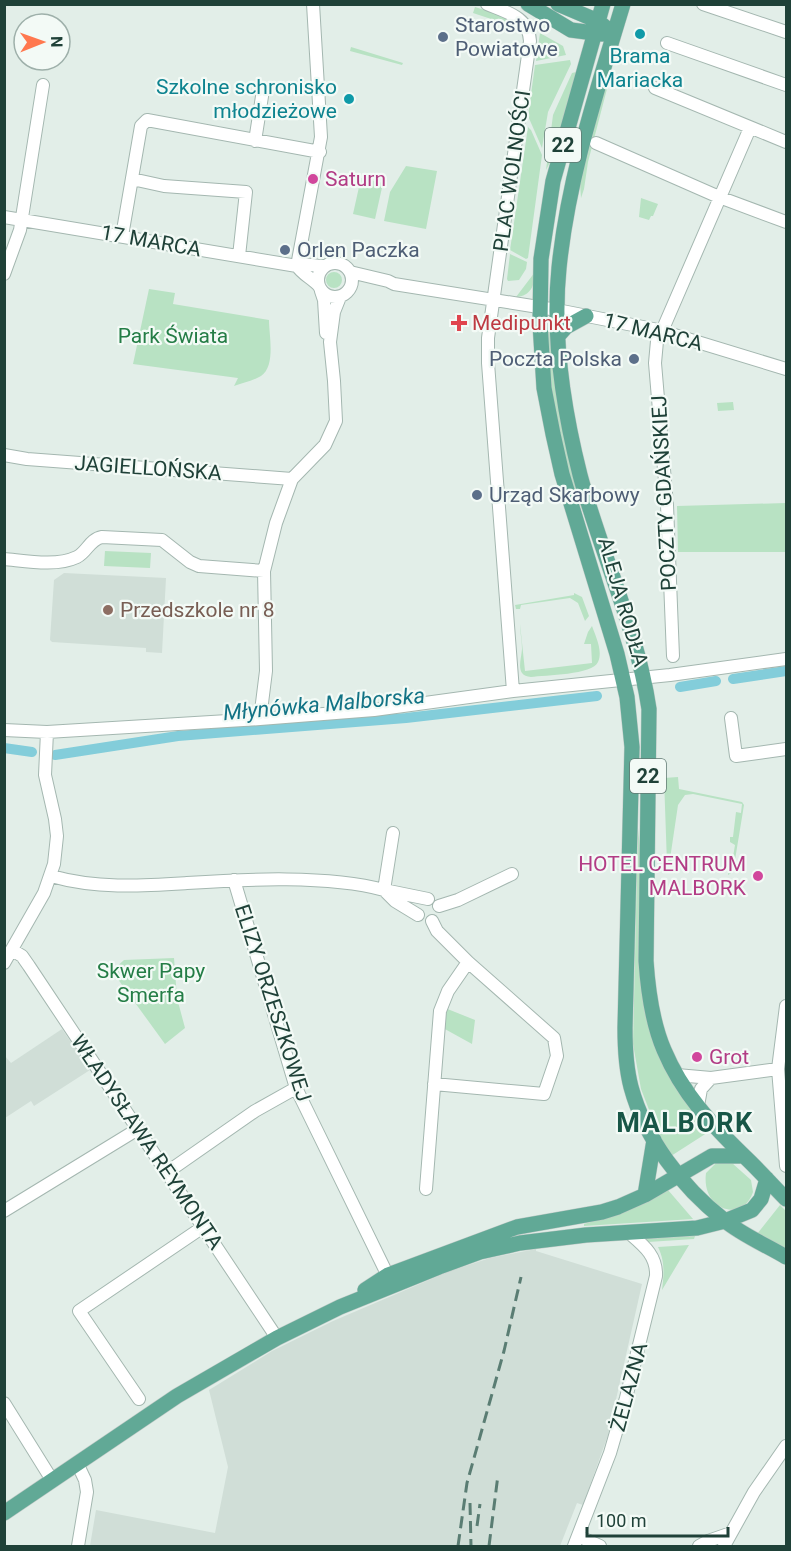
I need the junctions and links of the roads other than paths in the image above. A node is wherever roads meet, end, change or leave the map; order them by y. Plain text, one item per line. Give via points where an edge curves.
1 (313, 4) edge
2 (487, 4) edge
3 (528, 4) edge
4 (558, 4) edge
5 (603, 4) edge
6 (622, 4) edge
7 (703, 4) edge
8 (596, 27) junction
9 (786, 32) edge
10 (614, 34) junction
11 (667, 43) dead end
12 (786, 84) edge
13 (43, 85) dead end
14 (655, 88) dead end
15 (263, 90) dead end
16 (750, 128) junction
17 (255, 141) junction
18 (786, 142) edge
19 (596, 143) dead end
20 (320, 152) junction
21 (132, 179) junction
22 (719, 197) junction
23 (4, 217) edge
24 (21, 220) junction
25 (786, 222) edge
26 (122, 236) junction
27 (239, 256) junction
28 (297, 266) junction
29 (325, 266) junction
30 (350, 272) junction
31 (4, 274) edge
32 (394, 284) junction
33 (320, 288) junction
34 (345, 292) junction
35 (493, 301) junction
36 (518, 304) junction
37 (540, 308) junction
38 (557, 310) junction
39 (586, 316) junction
40 (540, 324) junction
41 (660, 331) junction
42 (558, 336) junction
43 (330, 342) junction
44 (786, 369) edge
45 (4, 455) edge
46 (292, 479) junction
47 (4, 559) edge
48 (264, 571) junction
49 (672, 656) dead end
50 (786, 659) edge
51 (644, 678) junction
52 (624, 680) junction
53 (513, 692) junction
54 (731, 718) dead end
55 (260, 719) junction
56 (4, 730) edge
57 (47, 732) junction
58 (786, 749) edge
59 (393, 833) dead end
60 (512, 874) dead end
61 (51, 876) junction
62 (234, 880) junction
63 (384, 890) junction
64 (433, 902) junction
65 (418, 915) junction
66 (432, 921) junction
67 (12, 950) junction
68 (468, 962) junction
69 (4, 963) edge
70 (786, 1006) edge
71 (778, 1070) junction
72 (677, 1076) junction
73 (711, 1078) junction
74 (434, 1084) junction
75 (296, 1088) junction
76 (698, 1106) junction
77 (138, 1130) junction
78 (654, 1140) junction
79 (744, 1156) junction
80 (786, 1166) edge
81 (166, 1173) junction
82 (678, 1176) junction
83 (767, 1179) junction
84 (426, 1189) dead end
85 (645, 1195) junction
86 (786, 1199) edge
87 (4, 1211) edge
88 (725, 1221) junction
89 (203, 1227) junction
90 (628, 1232) junction
91 (786, 1257) edge
92 (390, 1280) junction
93 (277, 1338) junction
94 (139, 1399) dead end
95 (4, 1403) edge
96 (786, 1446) edge
97 (77, 1463) junction
98 (52, 1480) junction
99 (4, 1512) edge
100 (731, 1533) junction
101 (576, 1541) edge
102 (78, 1546) edge
103 (600, 1546) edge
104 (699, 1546) edge
105 (724, 1546) edge

1 - 20 street
2 - 35 street, PLAC WOLNOŚCI via 521,20 530,34
3 - 8 main road via 571,30
4 - 8 main road
5 - 8 main road, ALEJA RODŁA / 22
6 - 10 main road, ALEJA RODŁA / 22
7 - 9 street
8 - 10 main road
8 - 37 main road, ALEJA RODŁA / 22 via 553,181 541,259
10 - 38 main road, ALEJA RODŁA / 22 via 569,197
11 - 12 street
13 - 24 street
14 - 16 street
15 - 17 street
16 - 18 street
16 - 22 street, POCZTY GDAŃSKIEJ
17 - 20 street
17 - 21 street via 147,120 141,126
19 - 22 street
20 - 28 street
21 - 26 street
21 - 27 street via 164,186 244,190
22 - 25 street
22 - 41 street, POCZTY GDAŃSKIEJ
23 - 24 street, 17 MARCA
24 - 26 street, 17 MARCA
24 - 31 street
26 - 27 street, 17 MARCA
27 - 28 street, 17 MARCA
28 - 29 street, 17 MARCA
28 - 33 street
29 - 30 street via 336,263
29 - 33 street via 318,275
30 - 32 street, 17 MARCA
30 - 34 street via 351,283
32 - 34 street, 17 MARCA via 362,285
32 - 35 street, 17 MARCA
33 - 34 street via 330,297
33 - 43 street
34 - 43 street via 334,312
35 - 36 street, 17 MARCA
35 - 53 street, PLAC WOLNOŚCI via 488,363
36 - 37 street, 17 MARCA
36 - 40 street
37 - 38 street, 17 MARCA
37 - 40 main road, ALEJA RODŁA / 22
38 - 39 street, 17 MARCA
38 - 42 main road, ALEJA RODŁA / 22
39 - 41 street, 17 MARCA
39 - 42 main road
40 - 52 main road, ALEJA RODŁA / 22 via 552,434
41 - 44 street, 17 MARCA
41 - 49 street, POCZTY GDAŃSKIEJ via 655,363 667,505
42 - 51 main road, ALEJA RODŁA / 22 via 560,374 580,476
43 - 46 street via 336,421 325,445
45 - 46 street, JAGIELLOŃSKA
46 - 48 street
47 - 48 street via 69,560 102,537 162,540 199,566
48 - 55 street via 266,671
50 - 51 street
51 - 52 street
51 - 72 main road, ALEJA RODŁA / 22 via 650,719 646,961 656,1026
52 - 53 street
52 - 78 main road, ALEJA RODŁA / 22 via 632,747 625,1046 631,1087
53 - 55 street via 374,710
54 - 58 street via 736,756
55 - 57 street
56 - 57 street
57 - 61 street via 45,775 57,836
59 - 63 street
60 - 64 street via 458,900
61 - 62 street via 76,883 125,887
61 - 67 street
62 - 63 street via 342,883
62 - 75 street, ELIZY ORZESZKOWEJ
63 - 64 street
63 - 65 street
64 - 65 street via 418,905
64 - 66 street via 439,915
65 - 66 street via 422,920
66 - 68 street
67 - 69 street
67 - 77 street, WŁADYSŁAWA REYMONTA via 22,956
68 - 74 street via 440,1011
68 - 74 street via 554,1038 557,1056 544,1094
70 - 71 street
71 - 73 street
71 - 80 street
72 - 73 street
72 - 76 main road, ALEJA RODŁA / 22
73 - 76 street via 701,1089
74 - 84 street
75 - 81 street via 255,1111
75 - 92 street, ELIZY ORZESZKOWEJ
76 - 79 main road, ALEJA RODŁA / 22
77 - 81 street, WŁADYSŁAWA REYMONTA
77 - 87 street
78 - 82 main road, ALEJA RODŁA / 22
78 - 85 main road
79 - 82 main road via 712,1156
79 - 83 main road, 22
81 - 89 street, WŁADYSŁAWA REYMONTA
82 - 85 main road
82 - 88 main road, 22
83 - 86 main road, 22
83 - 88 main road via 752,1210
85 - 92 main road via 618,1208 518,1227
88 - 90 main road via 697,1228
88 - 91 main road, 22
89 - 93 street, WŁADYSŁAWA REYMONTA
89 - 94 street via 79,1311
90 - 92 main road via 520,1243
90 - 101 street, ŻELAZNA via 650,1252 656,1269 645,1326 610,1453
92 - 93 main road
93 - 97 main road via 177,1396
95 - 98 street
96 - 100 street
97 - 98 main road
97 - 102 street via 87,1492
98 - 99 main road
100 - 104 street
100 - 105 street
101 - 103 street

